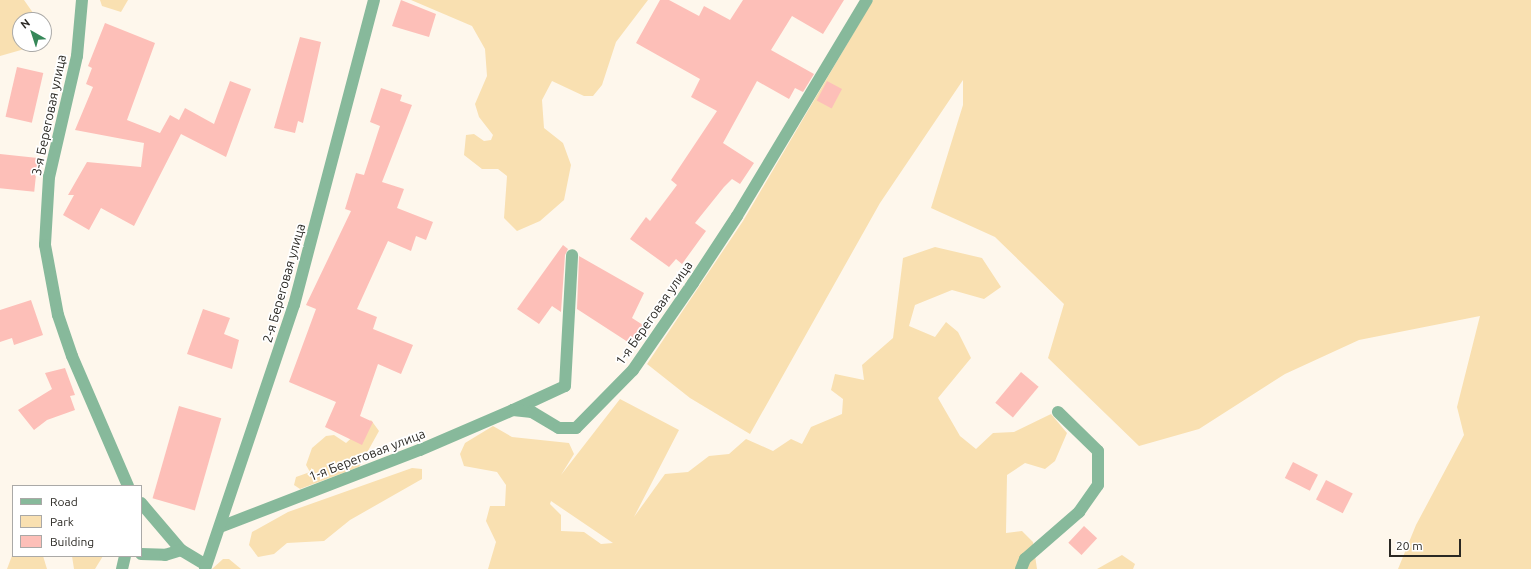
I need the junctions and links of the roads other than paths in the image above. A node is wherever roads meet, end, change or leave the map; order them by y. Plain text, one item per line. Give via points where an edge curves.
1 (82, 0) edge
2 (374, 0) edge
3 (867, 0) edge
4 (572, 255) dead end
5 (513, 410) junction
6 (1058, 412) dead end
7 (128, 485) edge
8 (142, 504) edge
9 (220, 527) junction
10 (181, 550) junction
11 (142, 554) edge
12 (125, 557) edge
13 (206, 567) edge
14 (122, 569) edge
15 (1021, 569) edge

1 - 7 street, 3-я Береговая улица via 77,56 49,177 45,245 58,315
2 - 9 street, 2-я Береговая улица via 294,305
3 - 5 street, 1-я Береговая улица via 737,216 633,370 576,428 559,428 532,412
4 - 5 street via 565,386
5 - 9 street, 1-я Береговая улица via 420,450
6 - 15 street via 1098,451 1098,485 1079,512 1025,559
8 - 10 street
9 - 13 street, 2-я Береговая улица
10 - 11 street via 165,555
10 - 13 street
12 - 14 street

